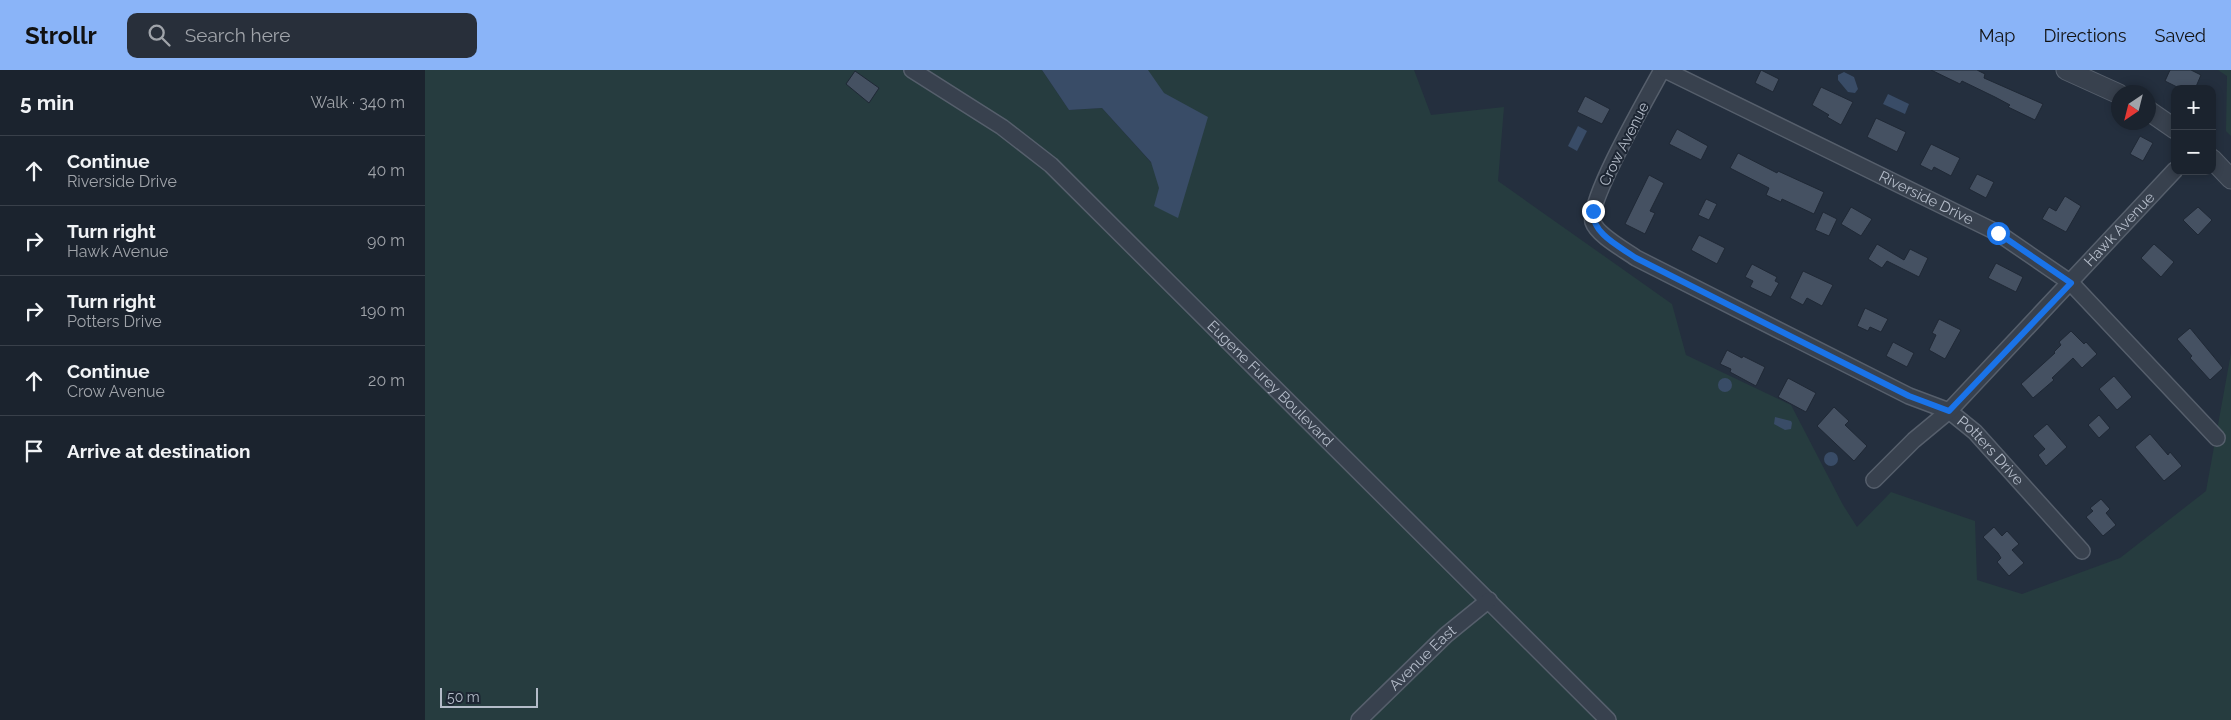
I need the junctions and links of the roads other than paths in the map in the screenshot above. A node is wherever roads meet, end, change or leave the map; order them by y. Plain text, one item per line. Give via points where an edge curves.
1 (912, 70) edge
2 (1664, 70) edge
3 (2066, 70) edge
4 (2111, 90) edge
5 (2156, 116) edge
6 (2171, 126) edge
7 (2216, 163) edge
8 (2171, 174) edge
9 (2231, 179) edge
10 (1612, 242) joint
11 (2071, 283) junction
12 (1949, 411) junction
13 (2217, 438) dead end
14 (1874, 480) dead end
15 (2082, 550) dead end
16 (1489, 600) junction
17 (1359, 720) edge
18 (1608, 720) edge

1 - 16 street, Eugene Furey Boulevard via 1002,127 1051,165
2 - 10 street, Crow Avenue via 1603,184 1593,211 1595,226
2 - 11 street, Riverside Drive via 1998,233
3 - 4 street
5 - 6 street
7 - 9 street
8 - 11 street, Hawk Avenue
10 - 12 street, Potters Drive via 1636,258 1909,396
11 - 12 street, Hawk Avenue
11 - 13 street, Riverside Drive
12 - 14 street, Hawk Avenue
12 - 15 street, Potters Drive via 1975,432
16 - 17 street, Avenue East via 1446,635
16 - 18 street, Eugene Furey Boulevard

